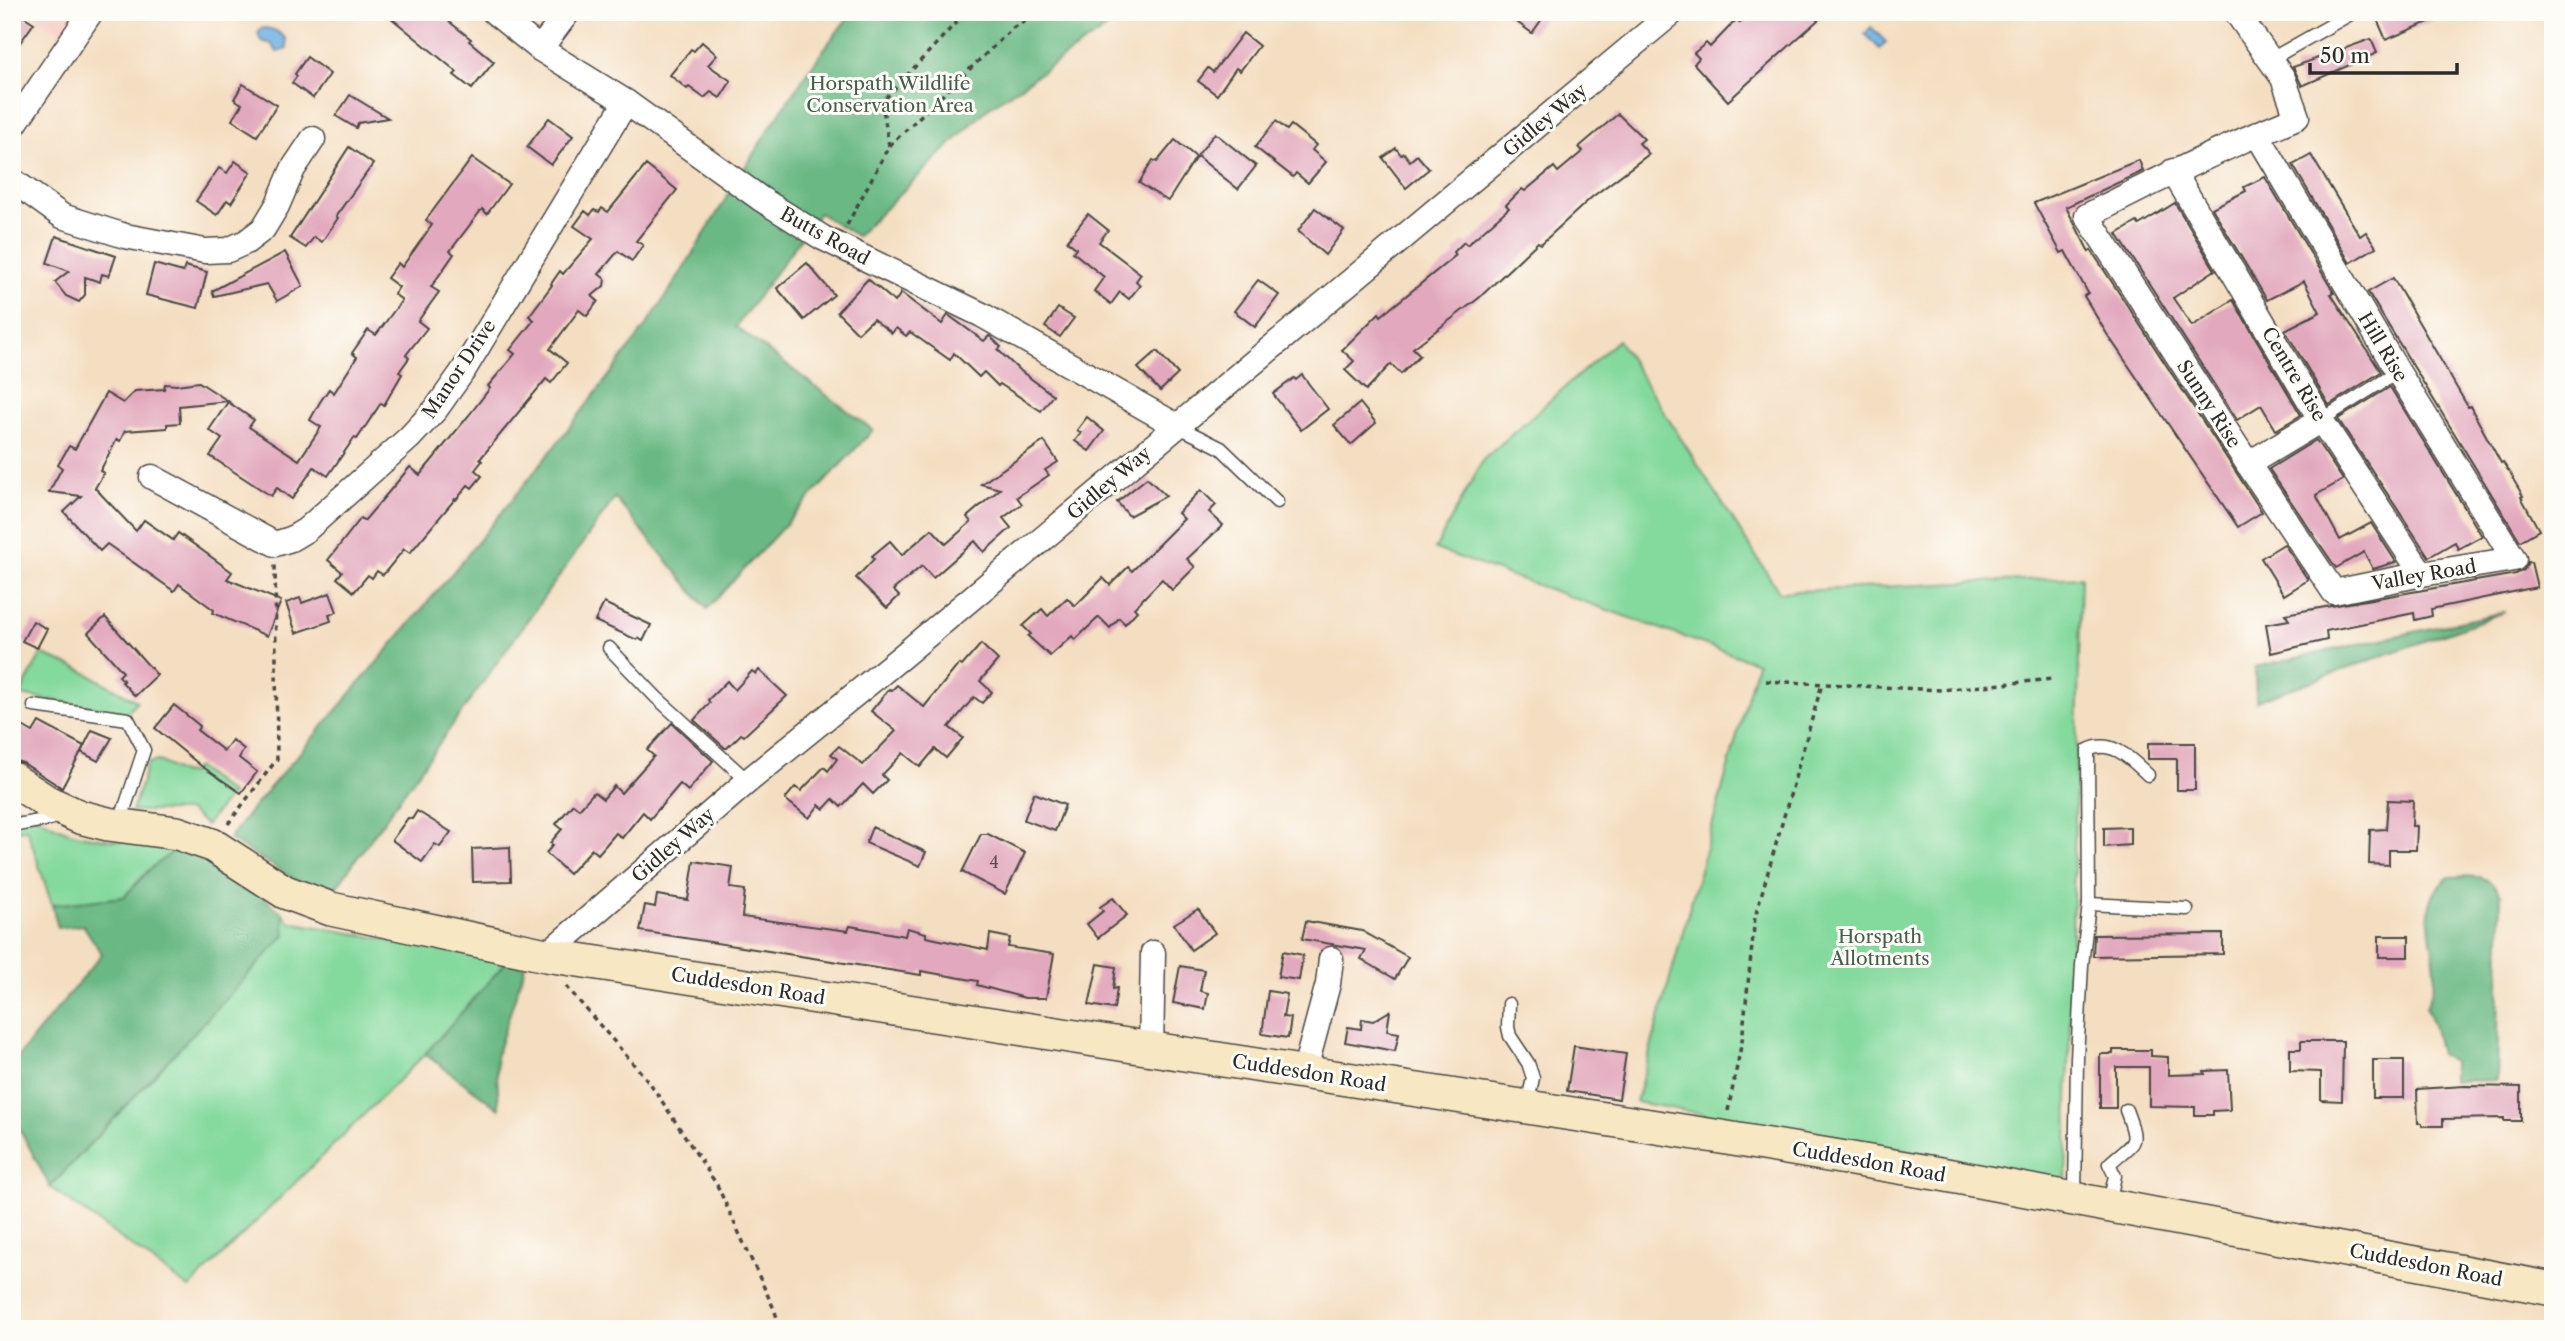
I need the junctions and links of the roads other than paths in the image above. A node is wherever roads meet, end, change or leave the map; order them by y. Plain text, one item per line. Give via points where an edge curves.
1 (91, 12) edge
2 (494, 12) edge
3 (568, 12) edge
4 (1673, 12) edge
5 (2236, 12) edge
6 (2354, 12) edge
7 (540, 49) junction
8 (2271, 59) junction
9 (626, 102) junction
10 (12, 128) edge
11 (2257, 134) junction
12 (313, 139) dead end
13 (2173, 170) junction
14 (12, 180) edge
15 (2398, 372) junction
16 (2321, 420) junction
17 (1177, 426) junction
18 (2248, 464) junction
19 (152, 477) dead end
20 (1277, 502) dead end
21 (2514, 559) joint
22 (2422, 574) junction
23 (2334, 592) joint
24 (610, 648) dead end
25 (34, 706) dead end
26 (2148, 775) dead end
27 (12, 779) edge
28 (748, 781) junction
29 (71, 812) junction
30 (119, 825) junction
31 (12, 826) edge
32 (2089, 904) junction
33 (2187, 909) dead end
34 (1153, 953) dead end
35 (546, 955) junction
36 (1337, 976) dead end
37 (1509, 1004) dead end
38 (1152, 1048) junction
39 (1304, 1073) junction
40 (1527, 1106) junction
41 (2126, 1110) dead end
42 (2075, 1200) junction
43 (2108, 1206) junction
44 (2553, 1289) edge

1 - 10 street
2 - 7 street, Butts Road
3 - 7 street
4 - 17 street, Gidley Way
5 - 8 street
6 - 8 lane
7 - 9 street, Butts Road
8 - 11 street via 2297,117
9 - 17 street, Butts Road via 761,199 830,242 982,315
9 - 19 street, Manor Drive via 436,409 410,438 306,530 275,544
11 - 13 street
11 - 15 street, Hill Rise
12 - 14 street via 262,229 228,250 205,251 125,236 62,216
13 - 16 street, Centre Rise
13 - 18 street, Sunny Rise via 2087,216
15 - 16 lane
15 - 21 street, Hill Rise
16 - 18 street
16 - 22 street, Centre Rise
17 - 20 lane via 1221,448
17 - 28 street, Gidley Way
18 - 23 street, Sunny Rise
21 - 22 street, Valley Road
22 - 23 street, Valley Road
24 - 28 lane
25 - 30 lane via 128,719 144,750
26 - 32 lane via 2119,750 2088,750
27 - 29 street, Cuddesdon Road
28 - 35 street, Gidley Way
29 - 30 street, Cuddesdon Road
29 - 31 lane
30 - 35 street, Cuddesdon Road via 177,833 212,845 285,892 331,909
32 - 33 lane
32 - 42 lane via 2077,1058
34 - 38 street
35 - 38 street, Cuddesdon Road
36 - 39 street
37 - 40 lane via 1510,1036 1533,1078
38 - 39 street, Cuddesdon Road
39 - 40 street, Cuddesdon Road
40 - 42 street, Cuddesdon Road
41 - 43 lane via 2135,1135 2133,1143 2109,1164 2115,1176
42 - 43 street, Cuddesdon Road
43 - 44 street, Cuddesdon Road

